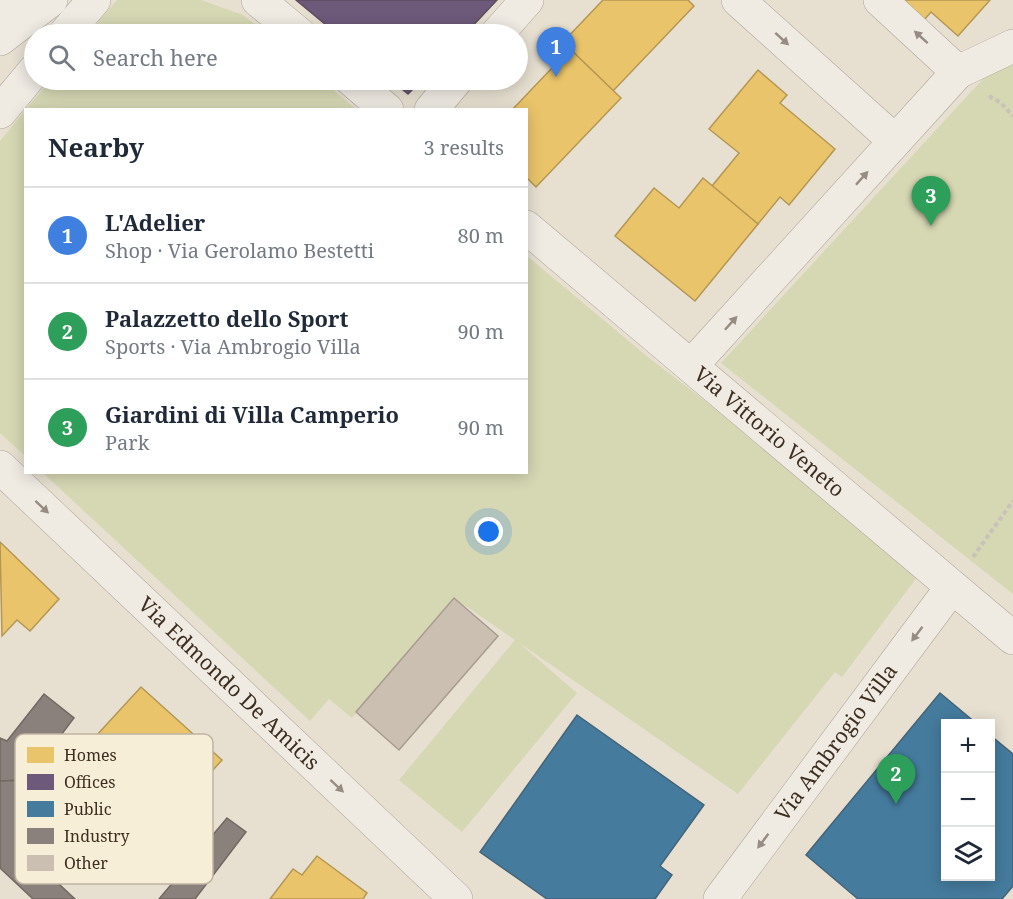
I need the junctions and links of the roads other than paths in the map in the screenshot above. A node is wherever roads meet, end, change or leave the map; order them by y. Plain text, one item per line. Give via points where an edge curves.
1 (8, 0) edge
2 (51, 0) edge
3 (94, 0) edge
4 (258, 0) edge
5 (527, 0) edge
6 (738, 0) edge
7 (880, 0) edge
8 (0, 17) edge
9 (74, 24) edge
10 (287, 24) edge
11 (506, 24) edge
12 (0, 39) edge
13 (1013, 46) edge
14 (958, 72) junction
15 (24, 83) edge
16 (364, 90) edge
17 (448, 90) edge
18 (385, 108) edge
19 (433, 108) edge
20 (0, 112) edge
21 (895, 141) junction
22 (528, 229) edge
23 (691, 366) junction
24 (0, 467) edge
25 (952, 587) junction
26 (1013, 638) edge
27 (456, 899) edge
28 (720, 899) edge

1 - 8 street
2 - 12 street
3 - 9 street
4 - 10 street
5 - 11 street
6 -> 21 street
14 -> 7 street
13 - 14 street
14 - 21 street
15 - 20 street
16 - 18 street
17 - 19 street
23 -> 21 street
22 - 23 street, Via Vittorio Veneto
23 - 25 street, Via Vittorio Veneto
24 -> 27 street, Via Edmondo De Amicis
25 - 26 street, Via Vittorio Veneto
25 -> 28 street, Via Ambrogio Villa

